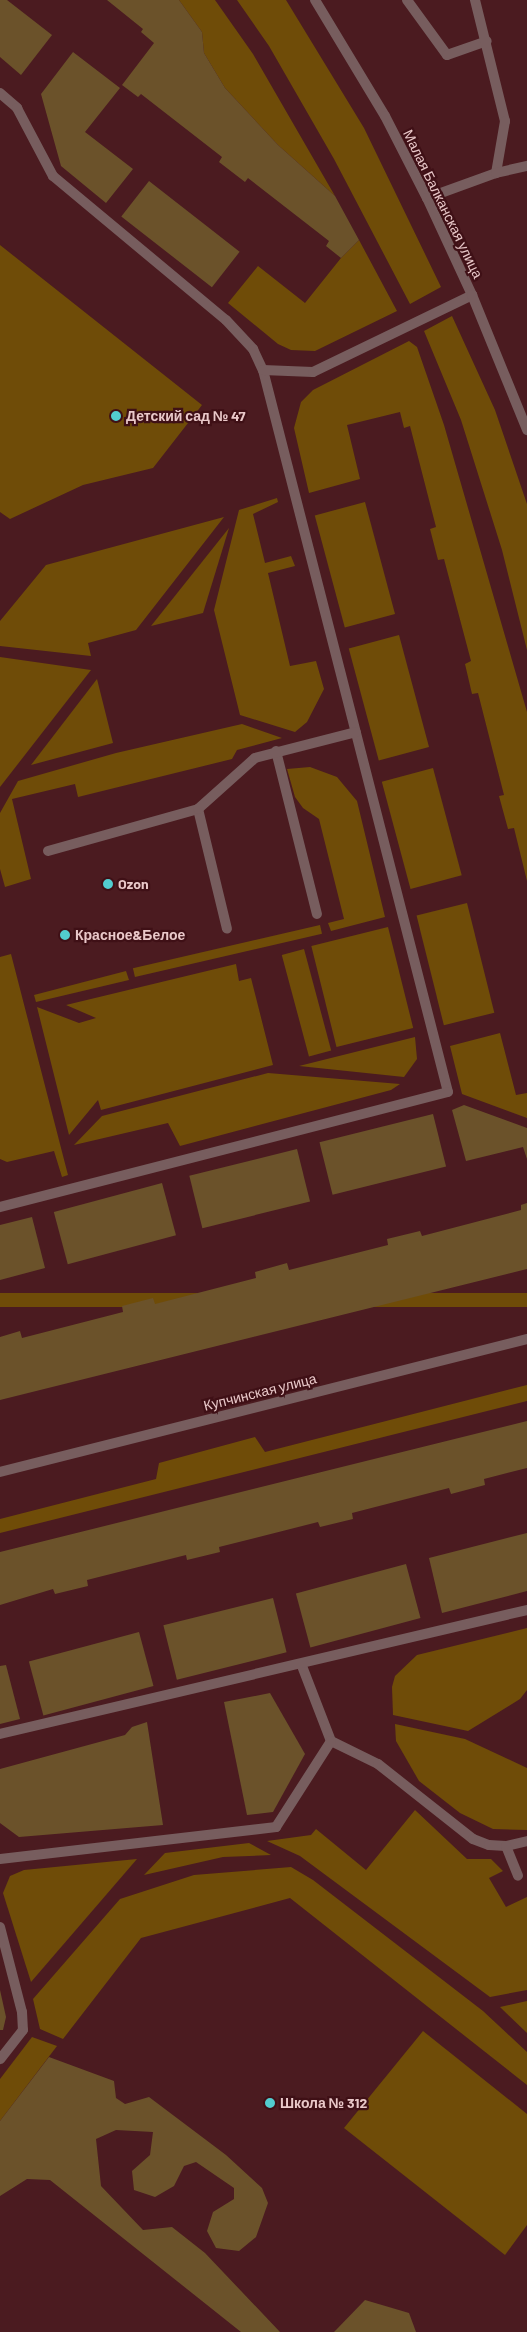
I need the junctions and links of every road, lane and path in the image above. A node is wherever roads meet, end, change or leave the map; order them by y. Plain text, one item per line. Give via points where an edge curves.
1 (315, 0) edge
2 (407, 0) edge
3 (475, 0) edge
4 (487, 41) junction
5 (0, 94) edge
6 (527, 166) edge
7 (496, 173) junction
8 (428, 198) junction
9 (472, 295) junction
10 (263, 370) junction
11 (527, 430) edge
12 (356, 732) junction
13 (276, 751) junction
14 (198, 809) junction
15 (48, 851) dead end
16 (318, 914) dead end
17 (228, 929) dead end
18 (0, 1206) edge
19 (527, 1339) edge
20 (0, 1472) edge
21 (527, 1610) edge
22 (302, 1666) junction
23 (0, 1734) edge
24 (331, 1741) junction
25 (527, 1841) edge
26 (506, 1846) junction
27 (0, 1859) edge
28 (518, 1876) dead end
29 (0, 1927) edge
30 (0, 2059) edge

1 - 8 street, Малая Балканская улица via 385,116
2 - 4 street via 447,55
3 - 4 street
4 - 7 street via 506,121
5 - 10 street via 17,108 53,176 226,320 253,348
6 - 7 street
7 - 8 street
8 - 9 street, Малая Балканская улица
9 - 10 street via 312,372
9 - 11 street, Малая Балканская улица
10 - 12 street
12 - 13 street
12 - 18 street via 448,1092
13 - 14 street via 255,758
13 - 16 street
14 - 15 street
14 - 17 street
19 - 20 street, Купчинская улица
21 - 22 street
22 - 23 street
22 - 24 street
24 - 26 street via 378,1764 473,1839 489,1845
24 - 27 street via 276,1827
25 - 26 street
26 - 28 street
29 - 30 street via 22,2012 22,2030

